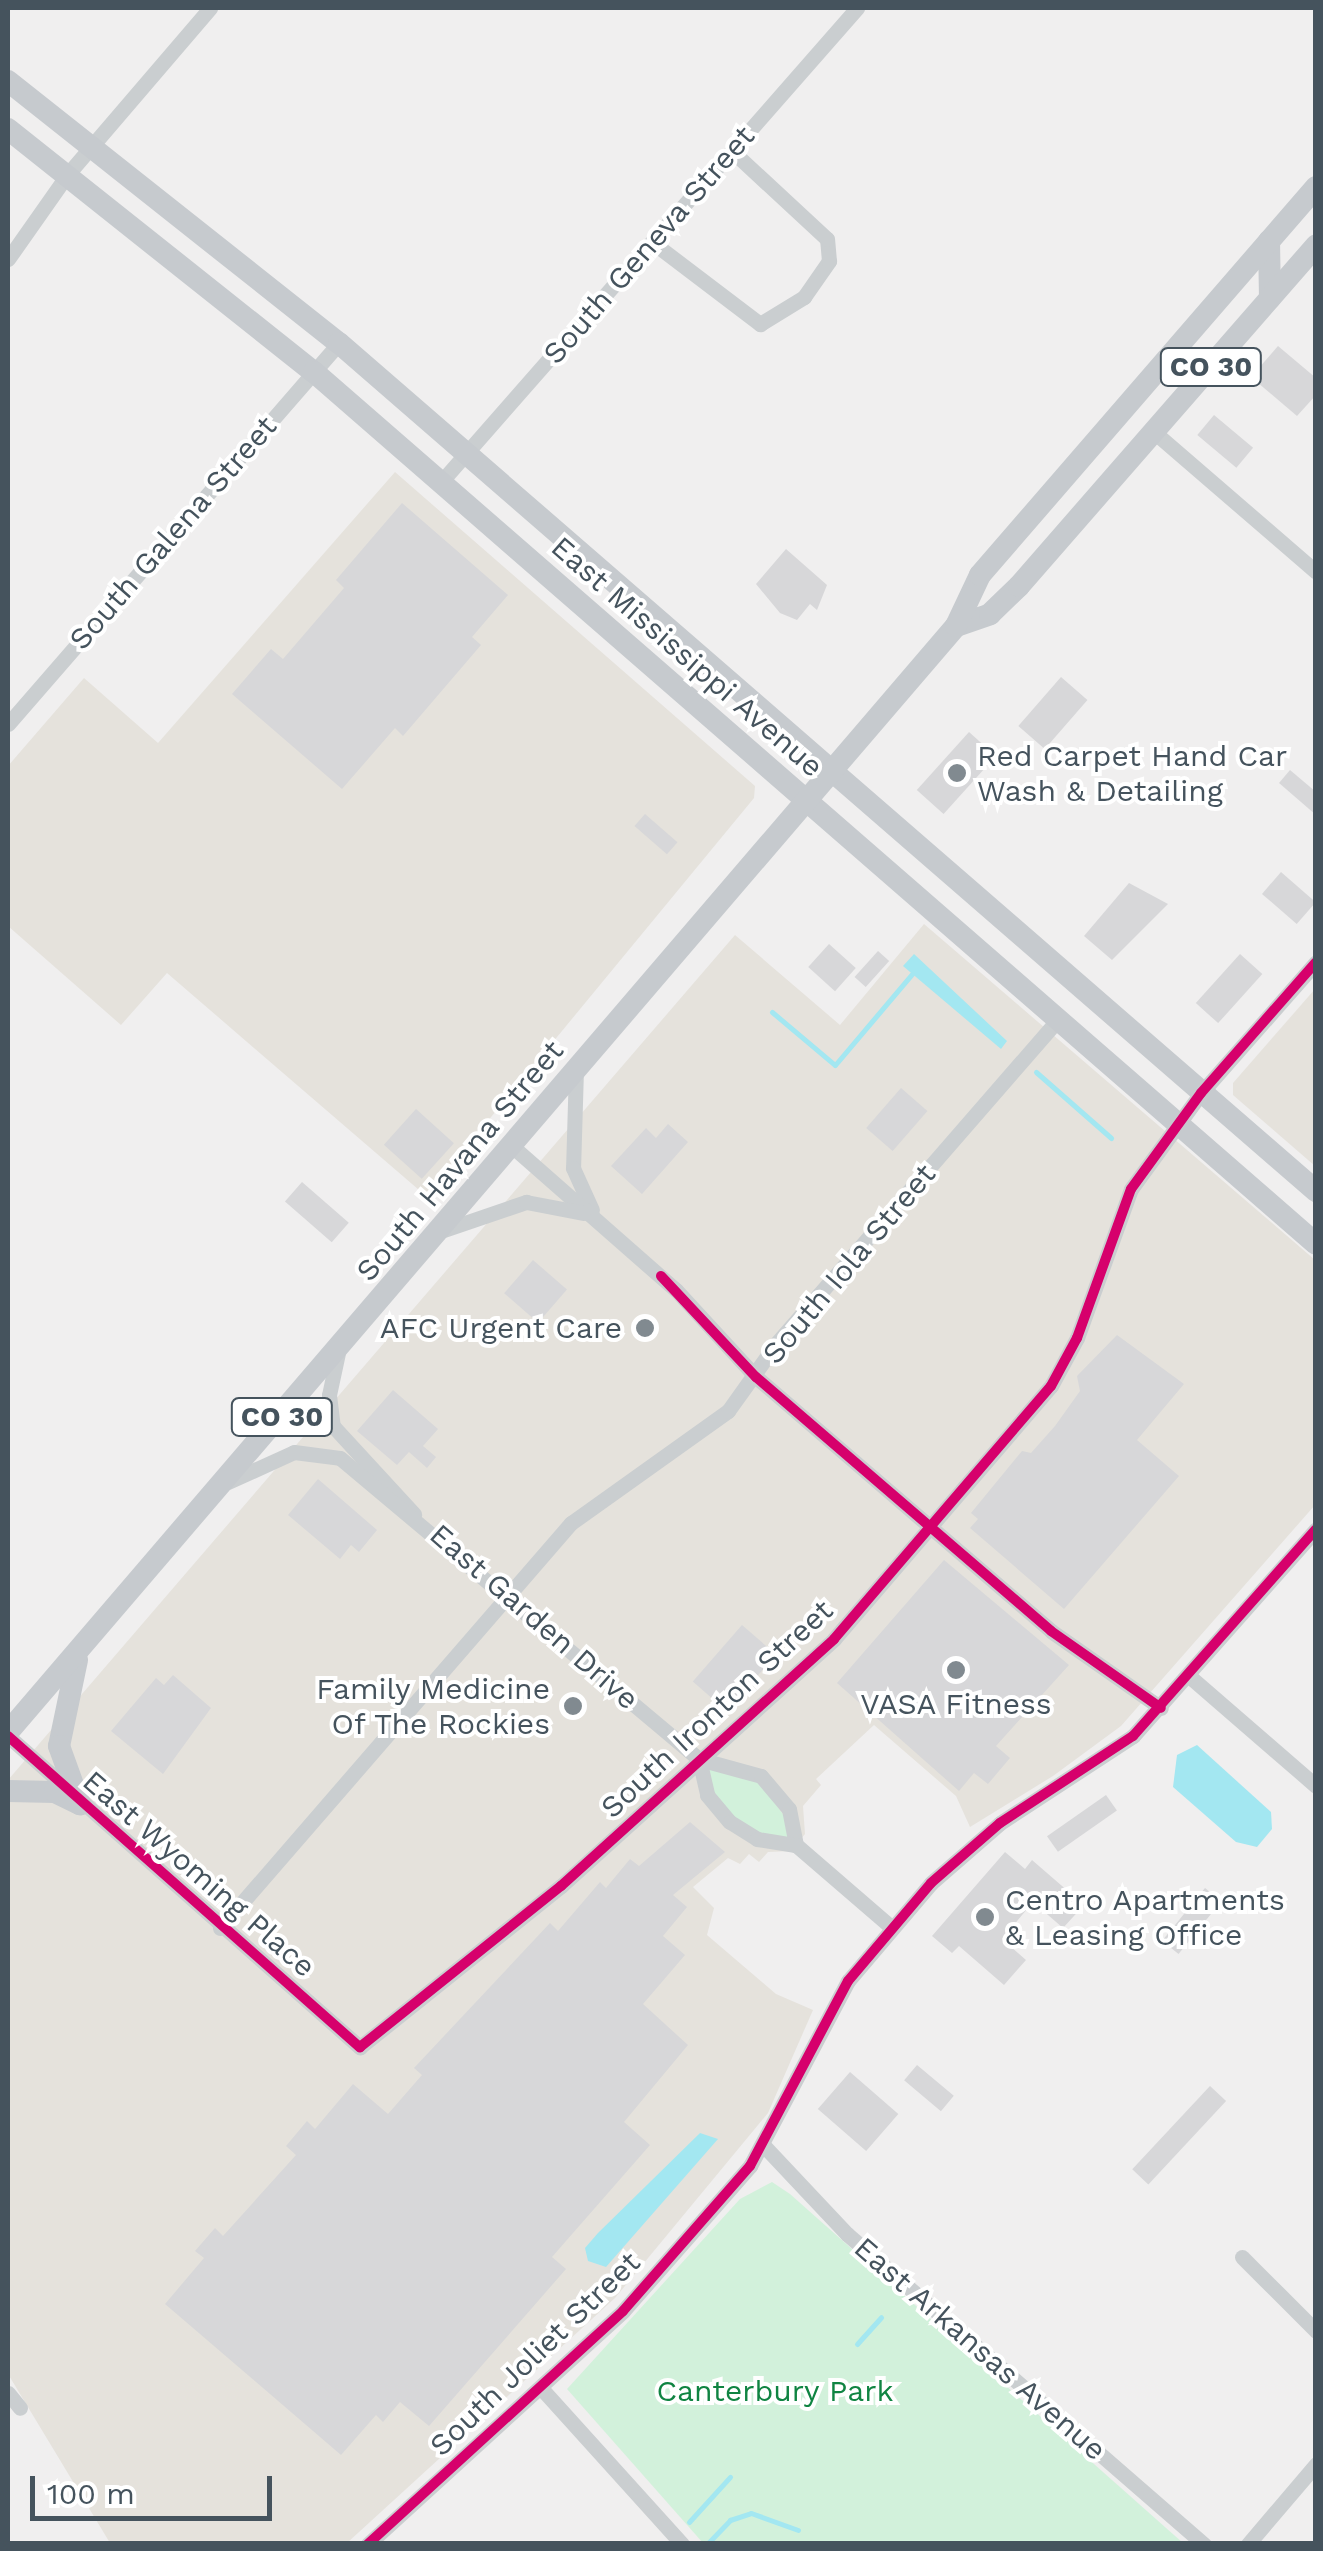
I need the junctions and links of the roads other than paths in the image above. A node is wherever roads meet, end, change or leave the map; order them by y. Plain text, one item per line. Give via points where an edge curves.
1 (210, 8) edge
2 (857, 8) edge
3 (8, 81) edge
4 (8, 128) edge
5 (91, 146) junction
6 (732, 151) junction
7 (67, 175) junction
8 (1316, 187) edge
9 (1269, 241) junction
10 (652, 242) junction
11 (1316, 245) edge
12 (8, 259) edge
13 (1270, 298) junction
14 (339, 344) junction
15 (314, 372) junction
16 (1151, 376) junction
17 (1110, 423) junction
18 (1154, 432) junction
19 (466, 453) junction
20 (441, 482) junction
21 (1106, 488) junction
22 (1316, 572) edge
23 (956, 626) junction
24 (8, 724) edge
25 (828, 768) junction
26 (803, 797) junction
27 (1316, 962) edge
28 (1058, 1020) junction
29 (576, 1069) junction
30 (1201, 1093) junction
31 (1178, 1125) junction
32 (513, 1147) junction
33 (1316, 1191) edge
34 (600, 1222) junction
35 (444, 1230) junction
36 (1316, 1244) edge
37 (339, 1351) junction
38 (756, 1377) junction
39 (225, 1483) junction
40 (414, 1514) junction
41 (932, 1526) junction
42 (1316, 1529) edge
43 (509, 1595) junction
44 (80, 1648) junction
45 (1189, 1676) junction
46 (1160, 1708) junction
47 (8, 1734) edge
48 (698, 1759) junction
49 (1316, 1786) edge
50 (8, 1791) edge
51 (80, 1804) junction
52 (796, 1845) junction
53 (891, 1927) junction
54 (220, 1928) junction
55 (360, 2047) joint
56 (765, 2147) junction
57 (1242, 2257) dead end
58 (1316, 2331) edge
59 (541, 2388) junction
60 (8, 2393) edge
61 (20, 2408) dead end
62 (1316, 2464) edge
63 (368, 2544) edge
64 (682, 2544) edge
65 (1204, 2544) edge
66 (1248, 2544) edge

1 - 5 street
2 - 6 street, South Geneva Street
3 - 5 main road, East Mississippi Avenue
4 - 7 main road, East Mississippi Avenue
5 - 7 street
5 - 14 main road, East Mississippi Avenue
6 - 10 street, South Geneva Street
6 - 10 street via 828,239 829,262 804,297 760,324
7 - 12 street
7 - 15 main road, East Mississippi Avenue
8 - 9 main road, South Havana Street / CO 30
9 - 13 main road
9 - 16 main road, South Havana Street / CO 30
10 - 19 street, South Geneva Street
11 - 13 main road, South Havana Street / CO 30
13 - 18 main road, South Havana Street / CO 30
14 - 15 street, South Galena Street
14 - 19 main road, East Mississippi Avenue
15 - 20 main road, East Mississippi Avenue
15 - 24 street, South Galena Street
16 - 17 main road, South Havana Street / CO 30
16 - 18 main road
17 - 21 main road via 1115,450
17 - 23 main road, South Havana Street / CO 30 via 972,584
18 - 21 main road, South Havana Street / CO 30
18 - 22 street
19 - 20 street, South Geneva Street
19 - 25 main road, East Mississippi Avenue
20 - 26 main road, East Mississippi Avenue
21 - 23 main road, South Havana Street / CO 30 via 1000,605
23 - 25 main road, South Havana Street / CO 30
25 - 26 main road, South Havana Street / CO 30
25 - 30 main road, East Mississippi Avenue
26 - 28 main road, East Mississippi Avenue
26 - 29 main road, South Havana Street / CO 30
27 - 30 street, South Ironton Street
28 - 31 main road, East Mississippi Avenue
28 - 38 street, South Iola Street
29 - 32 main road, South Havana Street / CO 30
29 - 34 street via 573,1168
30 - 31 street, South Ironton Street
30 - 33 main road, East Mississippi Avenue
31 - 36 main road, East Mississippi Avenue
31 - 41 street, South Ironton Street via 1123,1204 1060,1371
32 - 34 street
32 - 35 main road, South Havana Street / CO 30
34 - 35 street via 540,1202
34 - 38 street via 695,1308
35 - 37 main road, South Havana Street / CO 30
37 - 39 main road, South Havana Street / CO 30
37 - 40 street, East Garden Drive via 329,1395 333,1426
38 - 41 street
38 - 43 street, South Iola Street via 698,1440 580,1514
39 - 40 street, East Garden Drive via 294,1452 324,1451
39 - 44 main road, South Havana Street / CO 30
40 - 43 street, East Garden Drive
41 - 46 street via 1067,1644
41 - 48 street, South Ironton Street via 815,1658
42 - 45 street, South Joliet Street
43 - 48 street, East Garden Drive
43 - 54 street, South Iola Street
44 - 47 main road, South Havana Street / CO 30
44 - 51 main road via 59,1746
45 - 46 street, South Joliet Street
45 - 49 street
46 - 53 street, South Joliet Street via 1109,1756 981,1838
47 - 51 street, East Wyoming Place
48 - 52 street, East Garden Drive via 707,1794 730,1822 758,1839
48 - 52 street, East Garden Drive via 760,1776 789,1808
48 - 55 street, South Ironton Street via 562,1886
50 - 51 main road via 55,1792
51 - 54 street, East Wyoming Place
52 - 53 street, East Garden Drive
53 - 56 street, South Joliet Street via 837,1999
54 - 55 street, East Wyoming Place
56 - 59 street, South Joliet Street via 635,2298
56 - 65 street, East Arkansas Avenue via 847,2234
57 - 58 street
59 - 63 street, South Joliet Street
59 - 64 street
60 - 61 street
62 - 66 street

